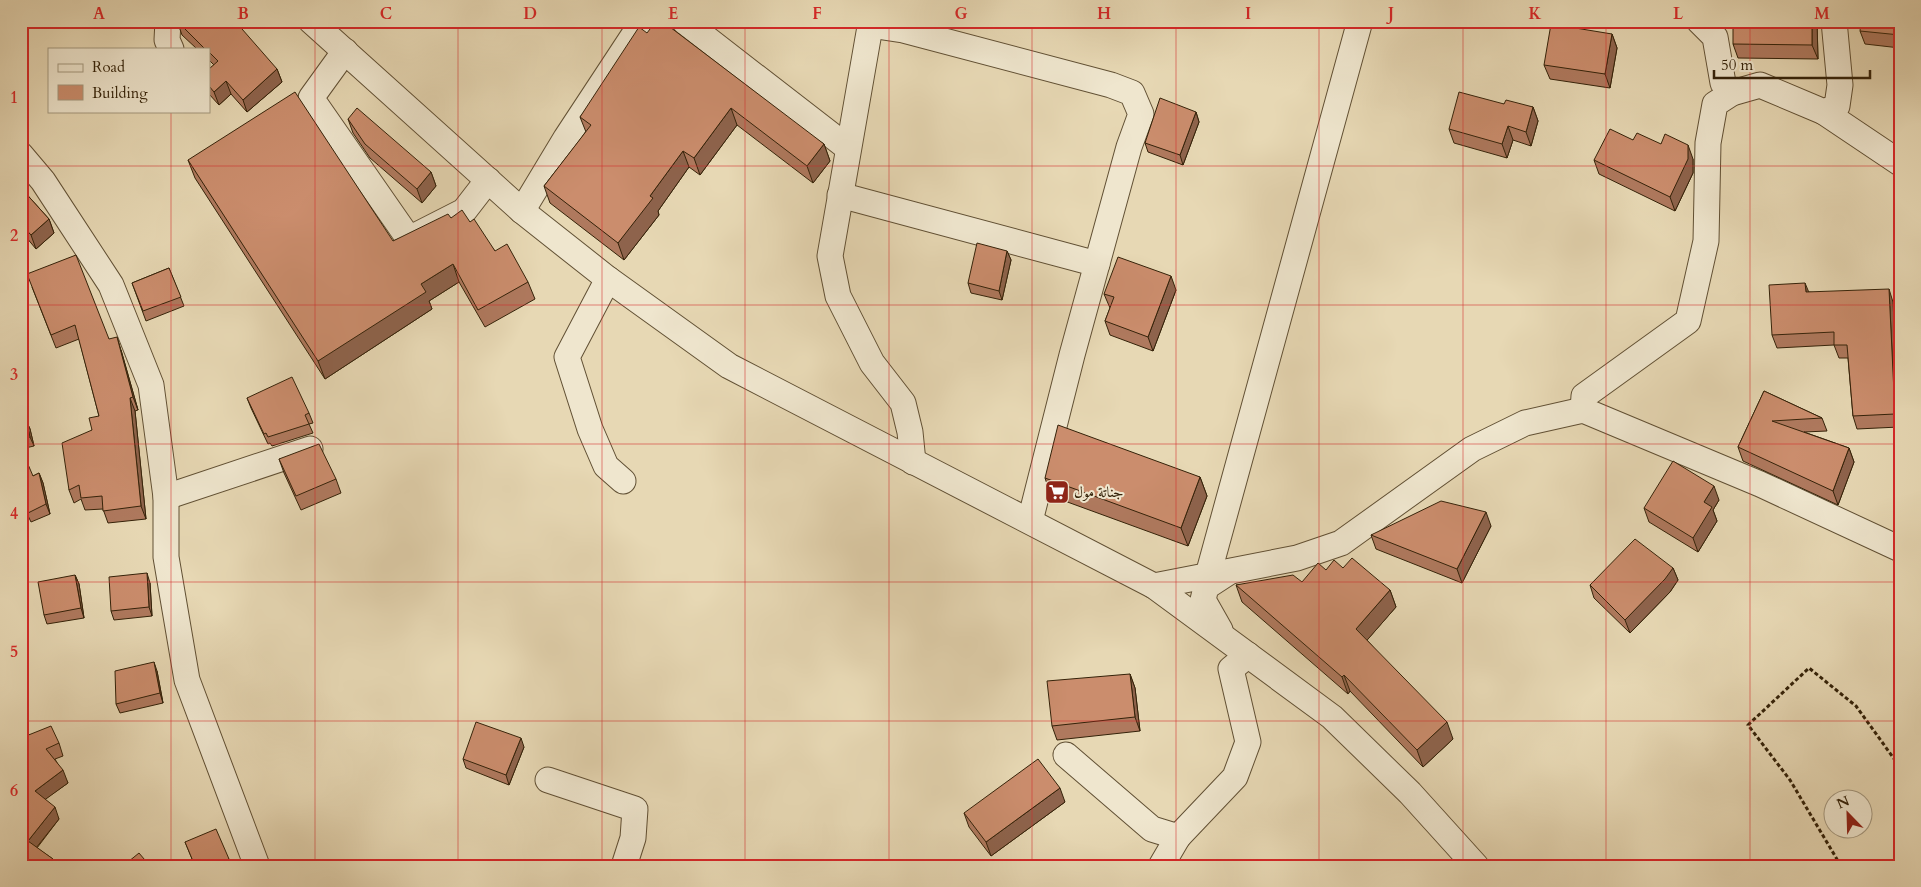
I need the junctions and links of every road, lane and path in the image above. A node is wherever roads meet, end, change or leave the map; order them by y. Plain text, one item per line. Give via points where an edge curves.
1 (168, 21) edge
2 (311, 21) edge
3 (643, 21) edge
4 (684, 21) edge
5 (1360, 21) edge
6 (1699, 21) edge
7 (1834, 21) edge
8 (870, 23) edge
9 (171, 48) edge
10 (344, 52) junction
11 (1732, 93) junction
12 (1824, 112) junction
13 (848, 148) junction
14 (21, 155) edge
15 (1900, 163) edge
16 (488, 180) junction
17 (840, 195) junction
18 (522, 211) junction
19 (1097, 264) junction
20 (608, 279) junction
21 (1583, 410) junction
22 (315, 447) edge
23 (913, 462) junction
24 (623, 481) dead end
25 (166, 497) junction
26 (1030, 521) junction
27 (1900, 549) edge
28 (1220, 573) junction
29 (1154, 586) junction
30 (1225, 638) junction
31 (1248, 655) junction
32 (1066, 755) dead end
33 (1900, 767) edge
34 (548, 780) dead end
35 (1178, 838) junction
36 (257, 866) edge
37 (624, 866) edge
38 (1161, 866) edge
39 (1476, 866) edge
40 (1841, 866) edge

1 - 9 street via 167,40
2 - 10 street
3 - 18 street
4 - 13 street
5 - 28 street
6 - 11 street via 1716,37 1723,83
7 - 12 street via 1840,85 1837,106
8 - 13 street
8 - 19 street via 1111,85 1132,94 1141,114
10 - 16 street
10 - 16 street via 311,98 408,239 464,211
11 - 12 street via 1760,86
11 - 21 street via 1715,104 1708,143 1706,241 1688,321 1584,396
12 - 15 street
13 - 17 street
14 - 25 street via 43,181 111,285 150,385
16 - 18 street
17 - 19 street
17 - 23 street via 830,256 838,296 872,363 903,403
18 - 20 street
19 - 26 street
20 - 23 street via 729,366
20 - 24 street via 568,357 590,429 606,466
21 - 27 street via 1760,484
21 - 28 street via 1525,423 1472,449 1341,543 1297,558
22 - 25 street
23 - 26 street
25 - 36 street via 166,557 187,680
26 - 29 street
28 - 29 street
28 - 30 street via 1206,587 1203,600
29 - 30 street
30 - 31 street
31 - 35 street via 1231,669 1248,742 1235,777
31 - 39 street via 1332,717 1410,793
32 - 35 street via 1152,829
33 - 40 path via 1856,706 1809,668 1748,725 1790,780
34 - 37 street via 635,809 633,838
35 - 38 street

